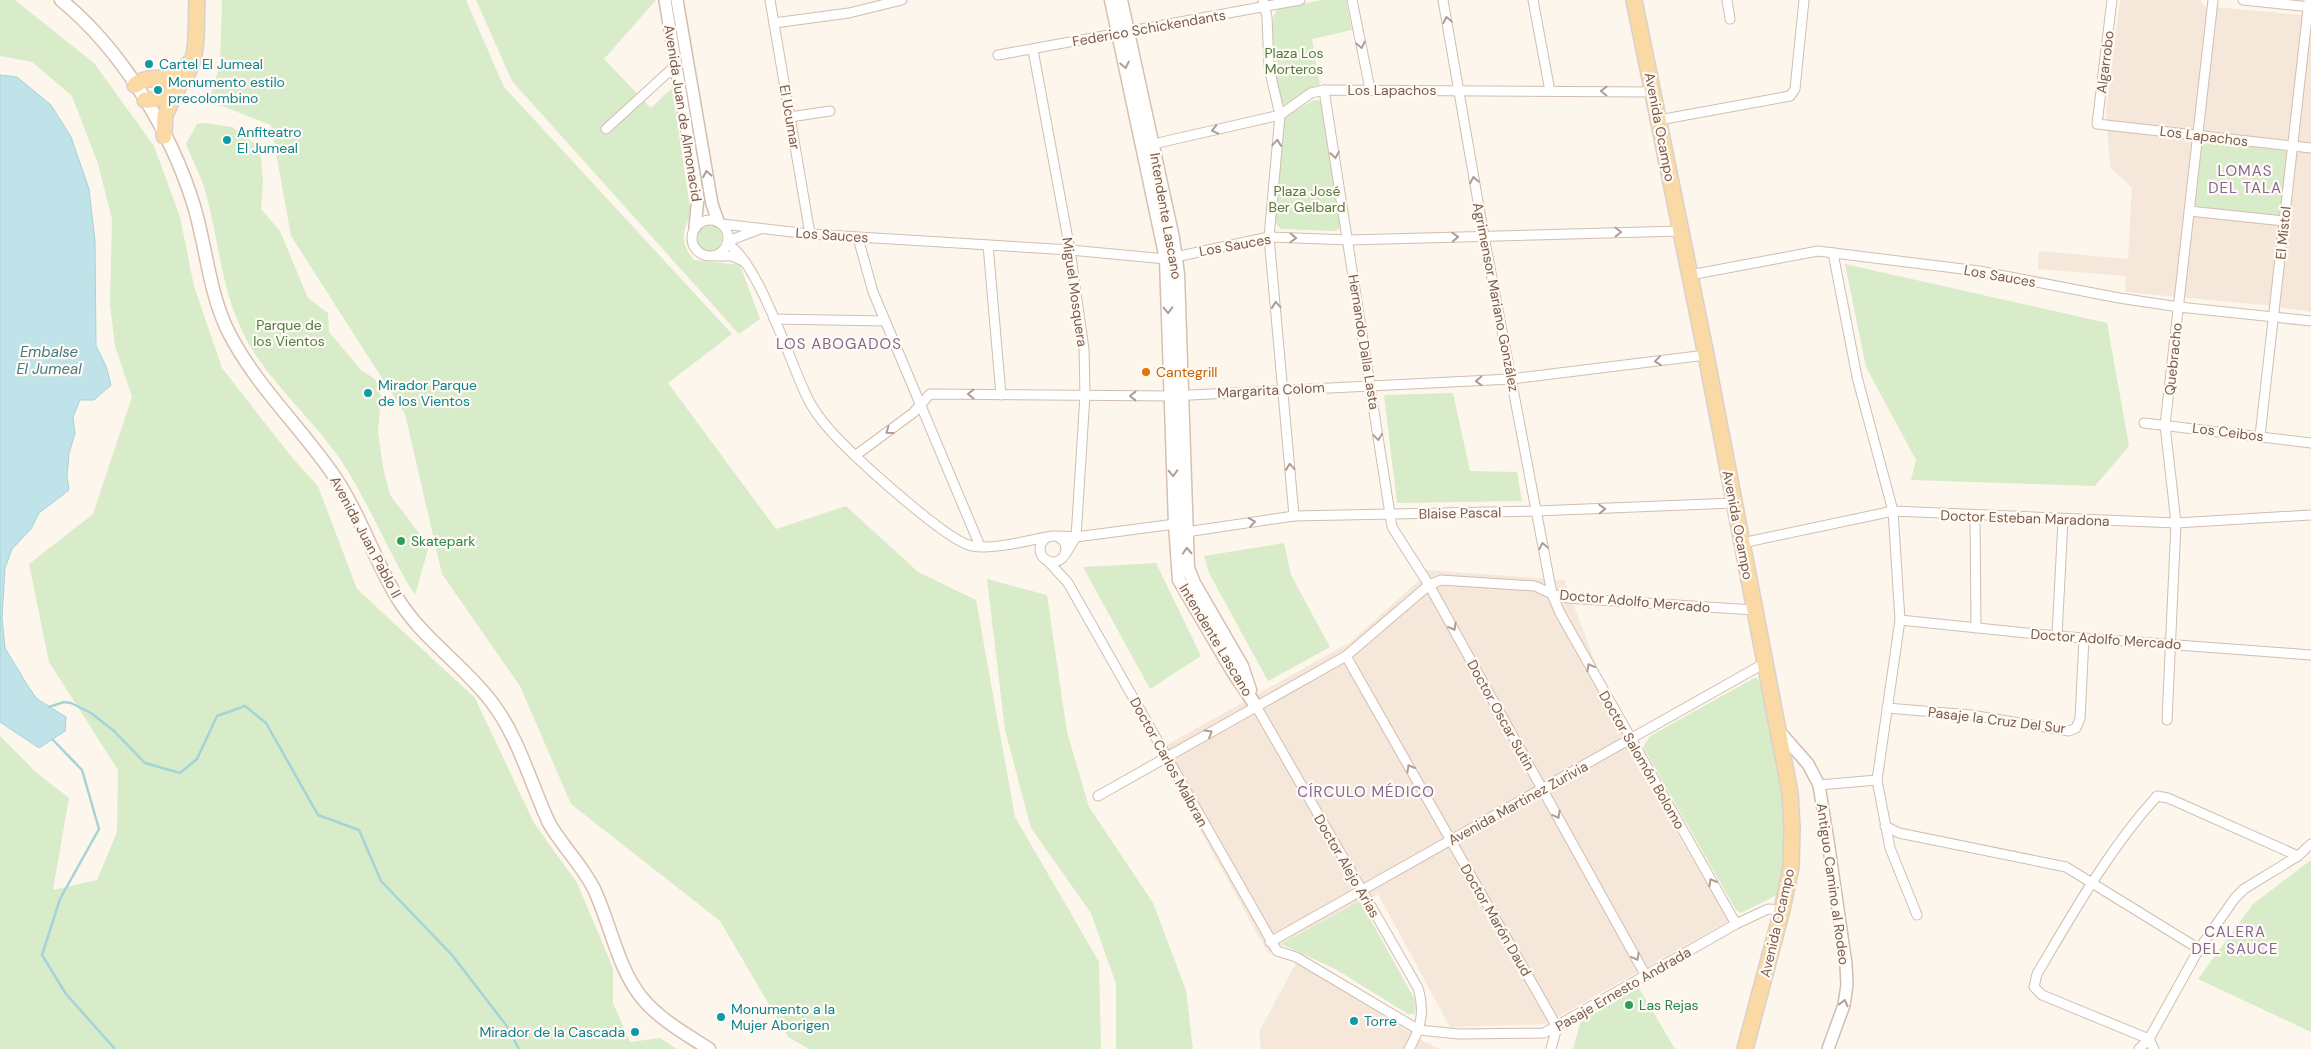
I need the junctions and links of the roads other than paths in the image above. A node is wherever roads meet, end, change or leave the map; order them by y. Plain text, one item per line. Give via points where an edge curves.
1 (61, 0) edge
2 (197, 0) edge
3 (665, 0) edge
4 (677, 0) edge
5 (770, 0) edge
6 (902, 0) edge
7 (1111, 0) edge
8 (1121, 0) edge
9 (1300, 0) edge
10 (1352, 0) edge
11 (1443, 0) edge
12 (1533, 0) edge
13 (1634, 0) edge
14 (1727, 0) edge
15 (1804, 0) edge
16 (2112, 0) edge
17 (2213, 0) edge
18 (2243, 0) edge
19 (1264, 3) edge
20 (2309, 4) edge
21 (1730, 19) dead end
22 (774, 23) junction
23 (1123, 32) junction
24 (1033, 50) junction
25 (998, 55) dead end
26 (194, 56) junction
27 (676, 65) junction
28 (136, 84) junction
29 (179, 86) junction
30 (1370, 89) junction
31 (1324, 90) junction
32 (1459, 90) junction
33 (1550, 91) junction
34 (1653, 92) junction
35 (145, 100) junction
36 (830, 111) dead end
37 (1280, 116) junction
38 (790, 117) junction
39 (1659, 120) junction
40 (2097, 124) joint
41 (606, 129) dead end
42 (2198, 135) junction
43 (164, 136) junction
44 (1147, 145) junction
45 (2293, 146) junction
46 (2311, 148) edge
47 (2189, 211) junction
48 (2284, 221) junction
49 (720, 223) junction
50 (695, 227) junction
51 (760, 229) junction
52 (1681, 231) junction
53 (810, 234) junction
54 (1484, 236) junction
55 (1269, 237) junction
56 (858, 238) junction
57 (1349, 240) junction
58 (728, 242) junction
59 (988, 245) junction
60 (1070, 250) junction
61 (1832, 253) junction
62 (716, 256) junction
63 (1171, 258) junction
64 (746, 262) junction
65 (1690, 275) junction
66 (2179, 306) junction
67 (2273, 317) junction
68 (774, 320) junction
69 (885, 321) junction
70 (2311, 322) edge
71 (1706, 355) junction
72 (1511, 379) junction
73 (1371, 385) junction
74 (1283, 390) junction
75 (1001, 395) junction
76 (1085, 395) junction
77 (1176, 396) junction
78 (920, 404) junction
79 (2144, 423) dead end
80 (2165, 424) junction
81 (2260, 436) junction
82 (2311, 443) edge
83 (856, 455) junction
84 (1734, 504) junction
85 (1536, 511) junction
86 (1894, 511) junction
87 (1389, 515) junction
88 (2311, 515) edge
89 (1294, 516) junction
90 (1975, 516) junction
91 (2063, 520) junction
92 (2176, 523) junction
93 (1175, 524) junction
94 (1186, 532) junction
95 (1058, 536) junction
96 (1047, 537) junction
97 (1076, 537) junction
98 (1017, 542) junction
99 (1742, 543) junction
100 (980, 546) junction
101 (1064, 556) junction
102 (1045, 559) junction
103 (1068, 583) junction
104 (1429, 585) junction
105 (1552, 594) junction
106 (1754, 610) junction
107 (1900, 620) junction
108 (1976, 628) junction
109 (2057, 636) junction
110 (2084, 638) junction
111 (2171, 644) junction
112 (2311, 655) edge
113 (1346, 656) junction
114 (1765, 663) junction
115 (1256, 706) junction
116 (1886, 708) junction
117 (2167, 720) dead end
118 (1778, 730) junction
119 (1631, 740) junction
120 (1167, 758) junction
121 (1808, 764) junction
122 (1786, 771) junction
123 (1877, 780) junction
124 (1819, 785) junction
125 (1543, 789) junction
126 (1098, 796) dead end
127 (1885, 826) junction
128 (1451, 841) junction
129 (2311, 844) edge
130 (2298, 856) junction
131 (2092, 882) junction
132 (1361, 891) junction
133 (1782, 910) junction
134 (1917, 915) dead end
135 (1736, 924) junction
136 (1270, 942) junction
137 (2199, 949) junction
138 (1646, 976) junction
139 (1557, 1026) junction
140 (1419, 1030) junction
141 (2148, 1039) junction
142 (1831, 1048) edge
143 (709, 1049) edge
144 (1409, 1049) edge
145 (1552, 1049) edge
146 (1745, 1049) edge
147 (2139, 1049) edge
148 (2154, 1049) edge

1 - 28 main road, Avenida Juan Pablo II via 105,45
2 - 26 main road
3 - 27 street, Avenida Juan de Almonacid
49 -> 4 street via 712,204
5 - 22 street, El Ucumar
6 - 22 street via 849,13
7 - 23 main road, Intendente Lascano
8 - 23 main road, Intendente Lascano
9 - 19 street, Federico Schickendants
10 -> 30 street
32 -> 11 street, Agrimensor Mariano González
12 - 33 street
13 - 34 main road, Avenida Ocampo
14 - 21 street
15 - 39 street via 1795,89 1790,96
16 - 40 street, Algarrobo
17 - 42 street, Quebracho
18 - 20 street
19 - 23 street, Federico Schickendants
19 - 37 street via 1269,68
20 - 45 street, El Mistol
22 - 38 street, El Ucumar
23 - 24 street, Federico Schickendants
23 - 44 main road, Intendente Lascano
24 - 25 street, Federico Schickendants
24 - 60 street, Miguel Mosquera
26 - 28 main road via 176,75 166,79 149,78
26 - 29 main road via 188,76
27 - 41 street
27 - 50 street, Avenida Juan de Almonacid via 698,198
28 - 35 main road, Avenida Juan Pablo II
29 - 35 main road via 164,97
29 - 43 main road via 165,115
30 - 31 street, Los Lapachos
30 - 32 street, Los Lapachos
31 - 37 street, Los Lapachos via 1312,94
31 -> 57 street, Hernando Dalla Lasta
32 - 33 street, Los Lapachos
54 -> 32 street, Agrimensor Mariano González
34 -> 33 street, Los Lapachos
34 - 39 main road, Avenida Ocampo
35 - 43 main road, Avenida Juan Pablo II
36 - 38 street
37 -> 44 street, Los Lapachos
55 -> 37 street
38 - 53 street, El Ucumar
39 - 52 main road, Avenida Ocampo
40 - 42 street, Los Lapachos
42 - 45 street, Los Lapachos
42 - 47 street, Quebracho
43 - 143 main road, Avenida Juan Pablo II via 194,206 218,307 240,354 255,378 332,472 408,613 476,683 502,716 549,823 586,874 641,997 672,1024
44 - 63 main road, Intendente Lascano
45 - 46 street, Los Lapachos
45 - 48 street, El Mistol
47 - 48 street
47 - 66 street, Quebracho
48 - 67 street, El Mistol
49 - 50 street via 703,220
49 - 51 street, Los Sauces
49 - 58 street via 728,234
50 - 62 street via 691,238 695,249 705,256
51 - 53 street, Los Sauces
51 - 58 street, Los Sauces
54 -> 52 street, Los Sauces
52 - 65 main road, Avenida Ocampo
53 - 56 street, Los Sauces
57 -> 54 street, Los Sauces
54 - 72 street, Agrimensor Mariano González
55 -> 57 street, Los Sauces
55 - 63 street, Los Sauces
74 -> 55 street
56 - 59 street, Los Sauces
56 - 69 street
57 - 73 street, Hernando Dalla Lasta
58 - 62 street
58 - 64 street
59 - 60 street, Los Sauces
59 - 75 street
60 - 63 street, Los Sauces
60 - 76 street, Miguel Mosquera via 1084,350
61 - 65 street, Los Sauces via 1805,252
61 - 66 street, Los Sauces via 1980,271 2119,298
61 - 86 street via 1857,377
62 - 64 street via 732,256
63 - 77 main road, Intendente Lascano
64 - 68 street
65 - 71 main road, Avenida Ocampo
66 - 67 street, Los Sauces
66 - 80 street, Quebracho
67 - 70 street, Los Sauces
67 - 81 street, El Mistol
68 - 69 street
68 - 83 street via 807,399 825,424
69 - 78 street
71 -> 72 street, Margarita Colom
71 - 84 main road, Avenida Ocampo
72 -> 73 street, Margarita Colom
72 - 85 street, Agrimensor Mariano González
73 - 74 street, Margarita Colom
73 -> 87 street, Hernando Dalla Lasta
74 - 77 street, Margarita Colom
89 -> 74 street
75 - 76 street, Margarita Colom
75 -> 78 street, Margarita Colom via 930,394
77 -> 76 street, Margarita Colom
76 - 97 street, Miguel Mosquera
77 -> 93 main road, Intendente Lascano
77 - 94 main road, Intendente Lascano
78 -> 83 street, Margarita Colom via 913,413
78 - 100 street
79 - 80 street, Los Ceibos
80 - 81 street, Los Ceibos
80 - 92 street, Quebracho
81 - 82 street, Los Ceibos
83 - 100 street via 952,538
85 -> 84 street, Blaise Pascal
84 - 99 main road, Avenida Ocampo
85 - 87 street, Blaise Pascal
105 -> 85 street, Agrimensor Mariano González
86 - 90 street, Doctor Esteban Maradona
86 - 99 street, Doctor Esteban Maradona
86 - 107 street
87 - 89 street, Blaise Pascal
87 - 104 street, Hernando Dalla Lasta via 1396,533
88 - 92 street, Doctor Esteban Maradona
94 -> 89 street, Blaise Pascal
90 - 91 street, Doctor Esteban Maradona
90 - 108 street
91 - 92 street, Doctor Esteban Maradona
91 - 109 street
92 - 111 street, Quebracho
93 - 94 street
93 - 97 street
93 - 115 main road, Intendente Lascano via 1180,580
115 -> 94 main road, Intendente Lascano via 1242,666 1190,576
95 - 96 street
95 - 97 street
95 - 101 street via 1065,544
96 - 98 street
96 - 102 street via 1040,545
97 - 101 street
98 - 100 street
98 - 102 street
99 - 106 main road, Avenida Ocampo
101 - 102 street via 1055,562
101 - 103 street, Doctor Carlos Malbran
102 - 103 street, Doctor Carlos Malbran
103 - 120 street, Doctor Carlos Malbran
104 - 105 street, Doctor Adolfo Mercado via 1441,580 1536,586
104 - 113 street
104 -> 125 street, Doctor Oscar Sutin
105 - 106 street, Doctor Adolfo Mercado via 1568,598
119 -> 105 street, Doctor Salomón Bolomo
106 - 114 main road, Avenida Ocampo
107 - 108 street, Doctor Adolfo Mercado
107 - 116 street
108 - 109 street, Doctor Adolfo Mercado
109 - 110 street, Doctor Adolfo Mercado
110 - 111 street, Doctor Adolfo Mercado
110 - 116 street, Pasaje la Cruz Del Sur via 2080,719 2076,728 2069,731 1971,715
111 - 112 street, Doctor Adolfo Mercado
111 - 117 street, Quebracho
113 - 115 street
128 -> 113 street, Doctor Marón Daud
114 - 118 main road, Avenida Ocampo
114 - 119 street, Avenida Martinez Zurivia
120 -> 115 street
115 - 132 street, Doctor Alejo Arias
116 - 123 street
118 - 121 street, Antiguo Camino al Rodeo
118 - 122 main road, Avenida Ocampo
119 - 125 street, Avenida Martinez Zurivia
135 -> 119 street, Doctor Salomón Bolomo
120 - 126 street
120 - 136 street, Doctor Carlos Malbran
121 - 122 street via 1791,765
121 - 124 street, Antiguo Camino al Rodeo
122 - 133 main road, Avenida Ocampo via 1792,829 1790,867
123 - 124 street
123 - 127 street
142 -> 124 street, Antiguo Camino al Rodeo via 1847,985
125 - 128 street, Avenida Martinez Zurivia
125 -> 138 street, Doctor Oscar Sutin
127 - 131 street via 1899,833 2066,868
127 - 134 street via 1890,848
128 - 132 street, Avenida Martinez Zurivia
128 - 139 street, Doctor Marón Daud
129 - 130 street
130 - 131 street via 2157,796
130 - 137 street via 2244,889
131 - 137 street
131 - 141 street via 2037,974 2034,987 2042,995
132 - 136 street, Avenida Martinez Zurivia
132 - 140 street, Doctor Alejo Arias via 1418,988 1423,1013
133 - 135 street, Pasaje Ernesto Andrada via 1768,909
133 - 146 main road, Avenida Ocampo
135 - 138 street, Pasaje Ernesto Andrada
136 - 140 street, Pasaje Ernesto Andrada via 1277,951 1296,957
137 - 141 street
138 - 139 street, Pasaje Ernesto Andrada
139 - 140 street, Pasaje Ernesto Andrada via 1544,1032 1459,1034
139 - 145 street
140 - 144 street
141 - 147 street
141 - 148 street

